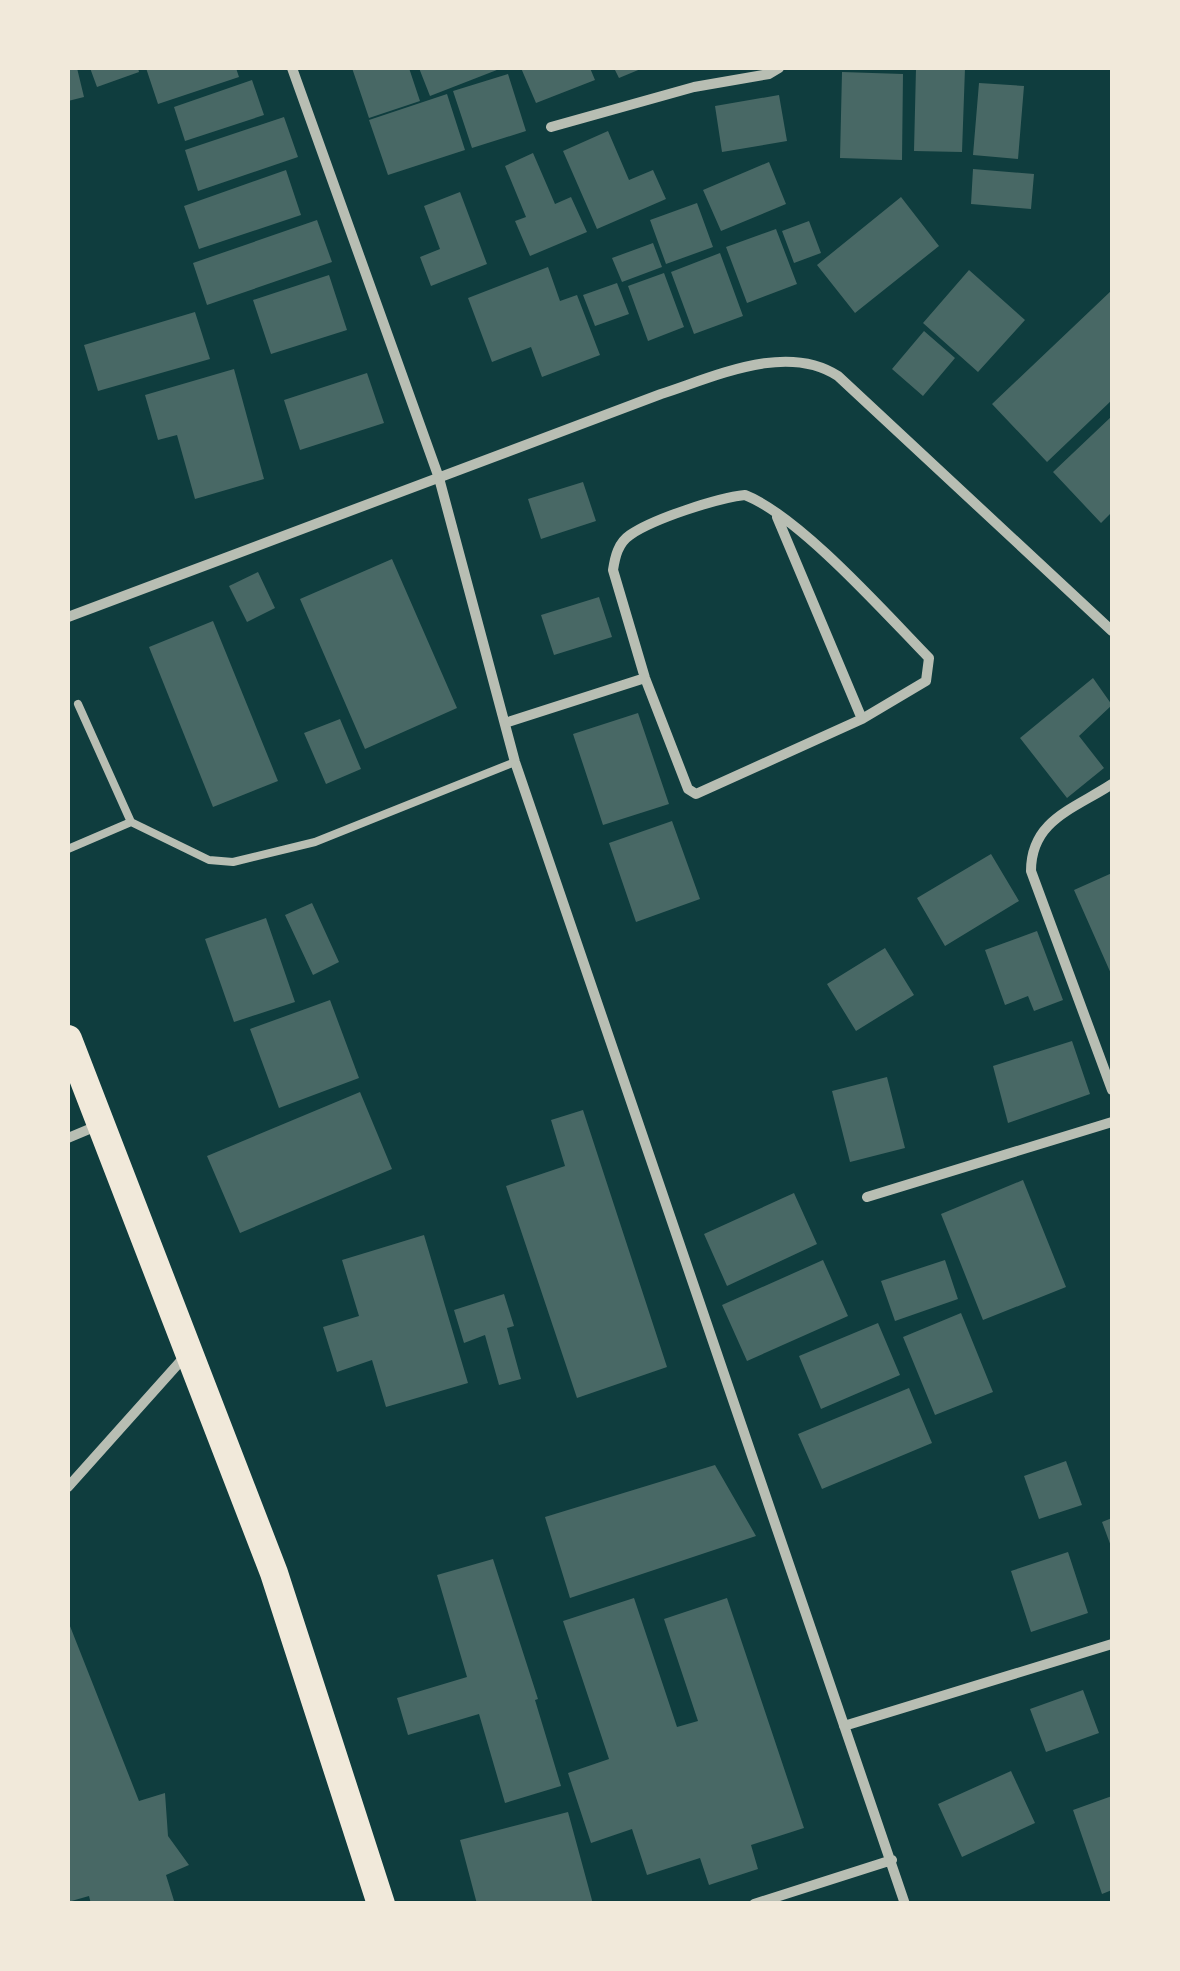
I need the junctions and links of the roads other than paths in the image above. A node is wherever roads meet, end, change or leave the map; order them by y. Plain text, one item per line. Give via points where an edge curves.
1 (292, 68) edge
2 (779, 68) edge
3 (551, 127) dead end
4 (440, 478) junction
5 (774, 510) junction
6 (68, 617) edge
7 (1112, 632) edge
8 (645, 678) junction
9 (78, 704) dead end
10 (862, 719) junction
11 (505, 723) junction
12 (516, 762) junction
13 (1112, 784) edge
14 (131, 822) junction
15 (68, 849) edge
16 (68, 1038) edge
17 (1112, 1090) edge
18 (1112, 1122) edge
19 (102, 1123) junction
20 (68, 1138) edge
21 (867, 1197) dead end
22 (192, 1350) junction
23 (68, 1486) edge
24 (1112, 1644) edge
25 (844, 1726) junction
26 (892, 1860) junction
27 (382, 1904) edge
28 (754, 1904) edge
29 (906, 1904) edge

1 - 4 street
2 - 3 street
4 - 6 street
4 - 7 street via 742,368 814,364 838,376
4 - 11 street
5 - 8 street via 744,496 728,497 622,543 612,570
5 - 10 street
5 - 10 street via 929,658 926,682
8 - 10 street via 688,789 696,794
8 - 11 street
9 - 14 lane
11 - 12 street
12 - 14 lane via 315,842 233,862 190,854
12 - 25 street
13 - 17 street via 1044,827 1031,847 1031,870
14 - 15 lane
16 - 19 highway
18 - 21 street
19 - 20 street
19 - 22 highway
22 - 23 street
22 - 27 highway via 274,1572
24 - 25 street
25 - 26 street
26 - 28 street
26 - 29 street

